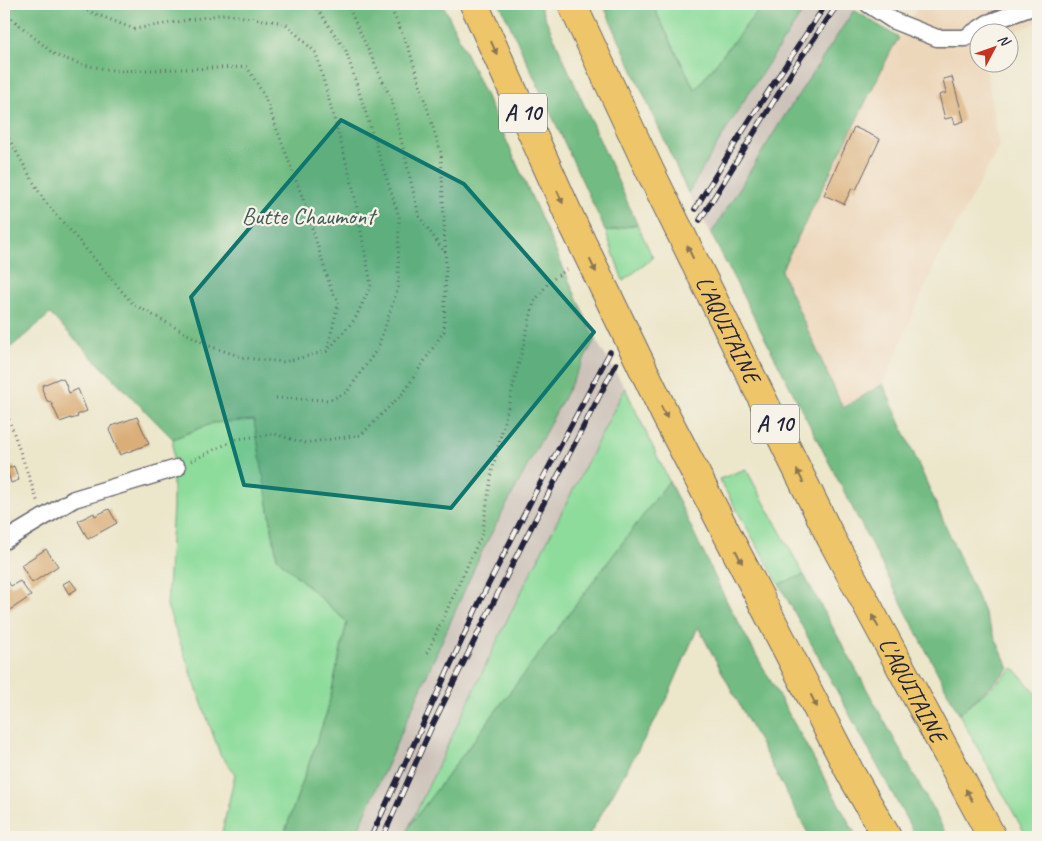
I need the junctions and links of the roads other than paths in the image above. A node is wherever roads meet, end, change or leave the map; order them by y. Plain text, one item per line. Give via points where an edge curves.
1 (474, 4) edge
2 (572, 4) edge
3 (868, 4) edge
4 (1038, 5) edge
5 (177, 468) road end
6 (4, 541) edge
7 (887, 837) edge
8 (992, 837) edge

1 -> 7 highway, A 10 via 588,257 668,421
8 -> 2 highway, L'AQUITAINE / A 10 via 827,530 650,171
3 - 4 street via 894,21 937,38 965,38 988,23
5 - 6 street via 74,499

